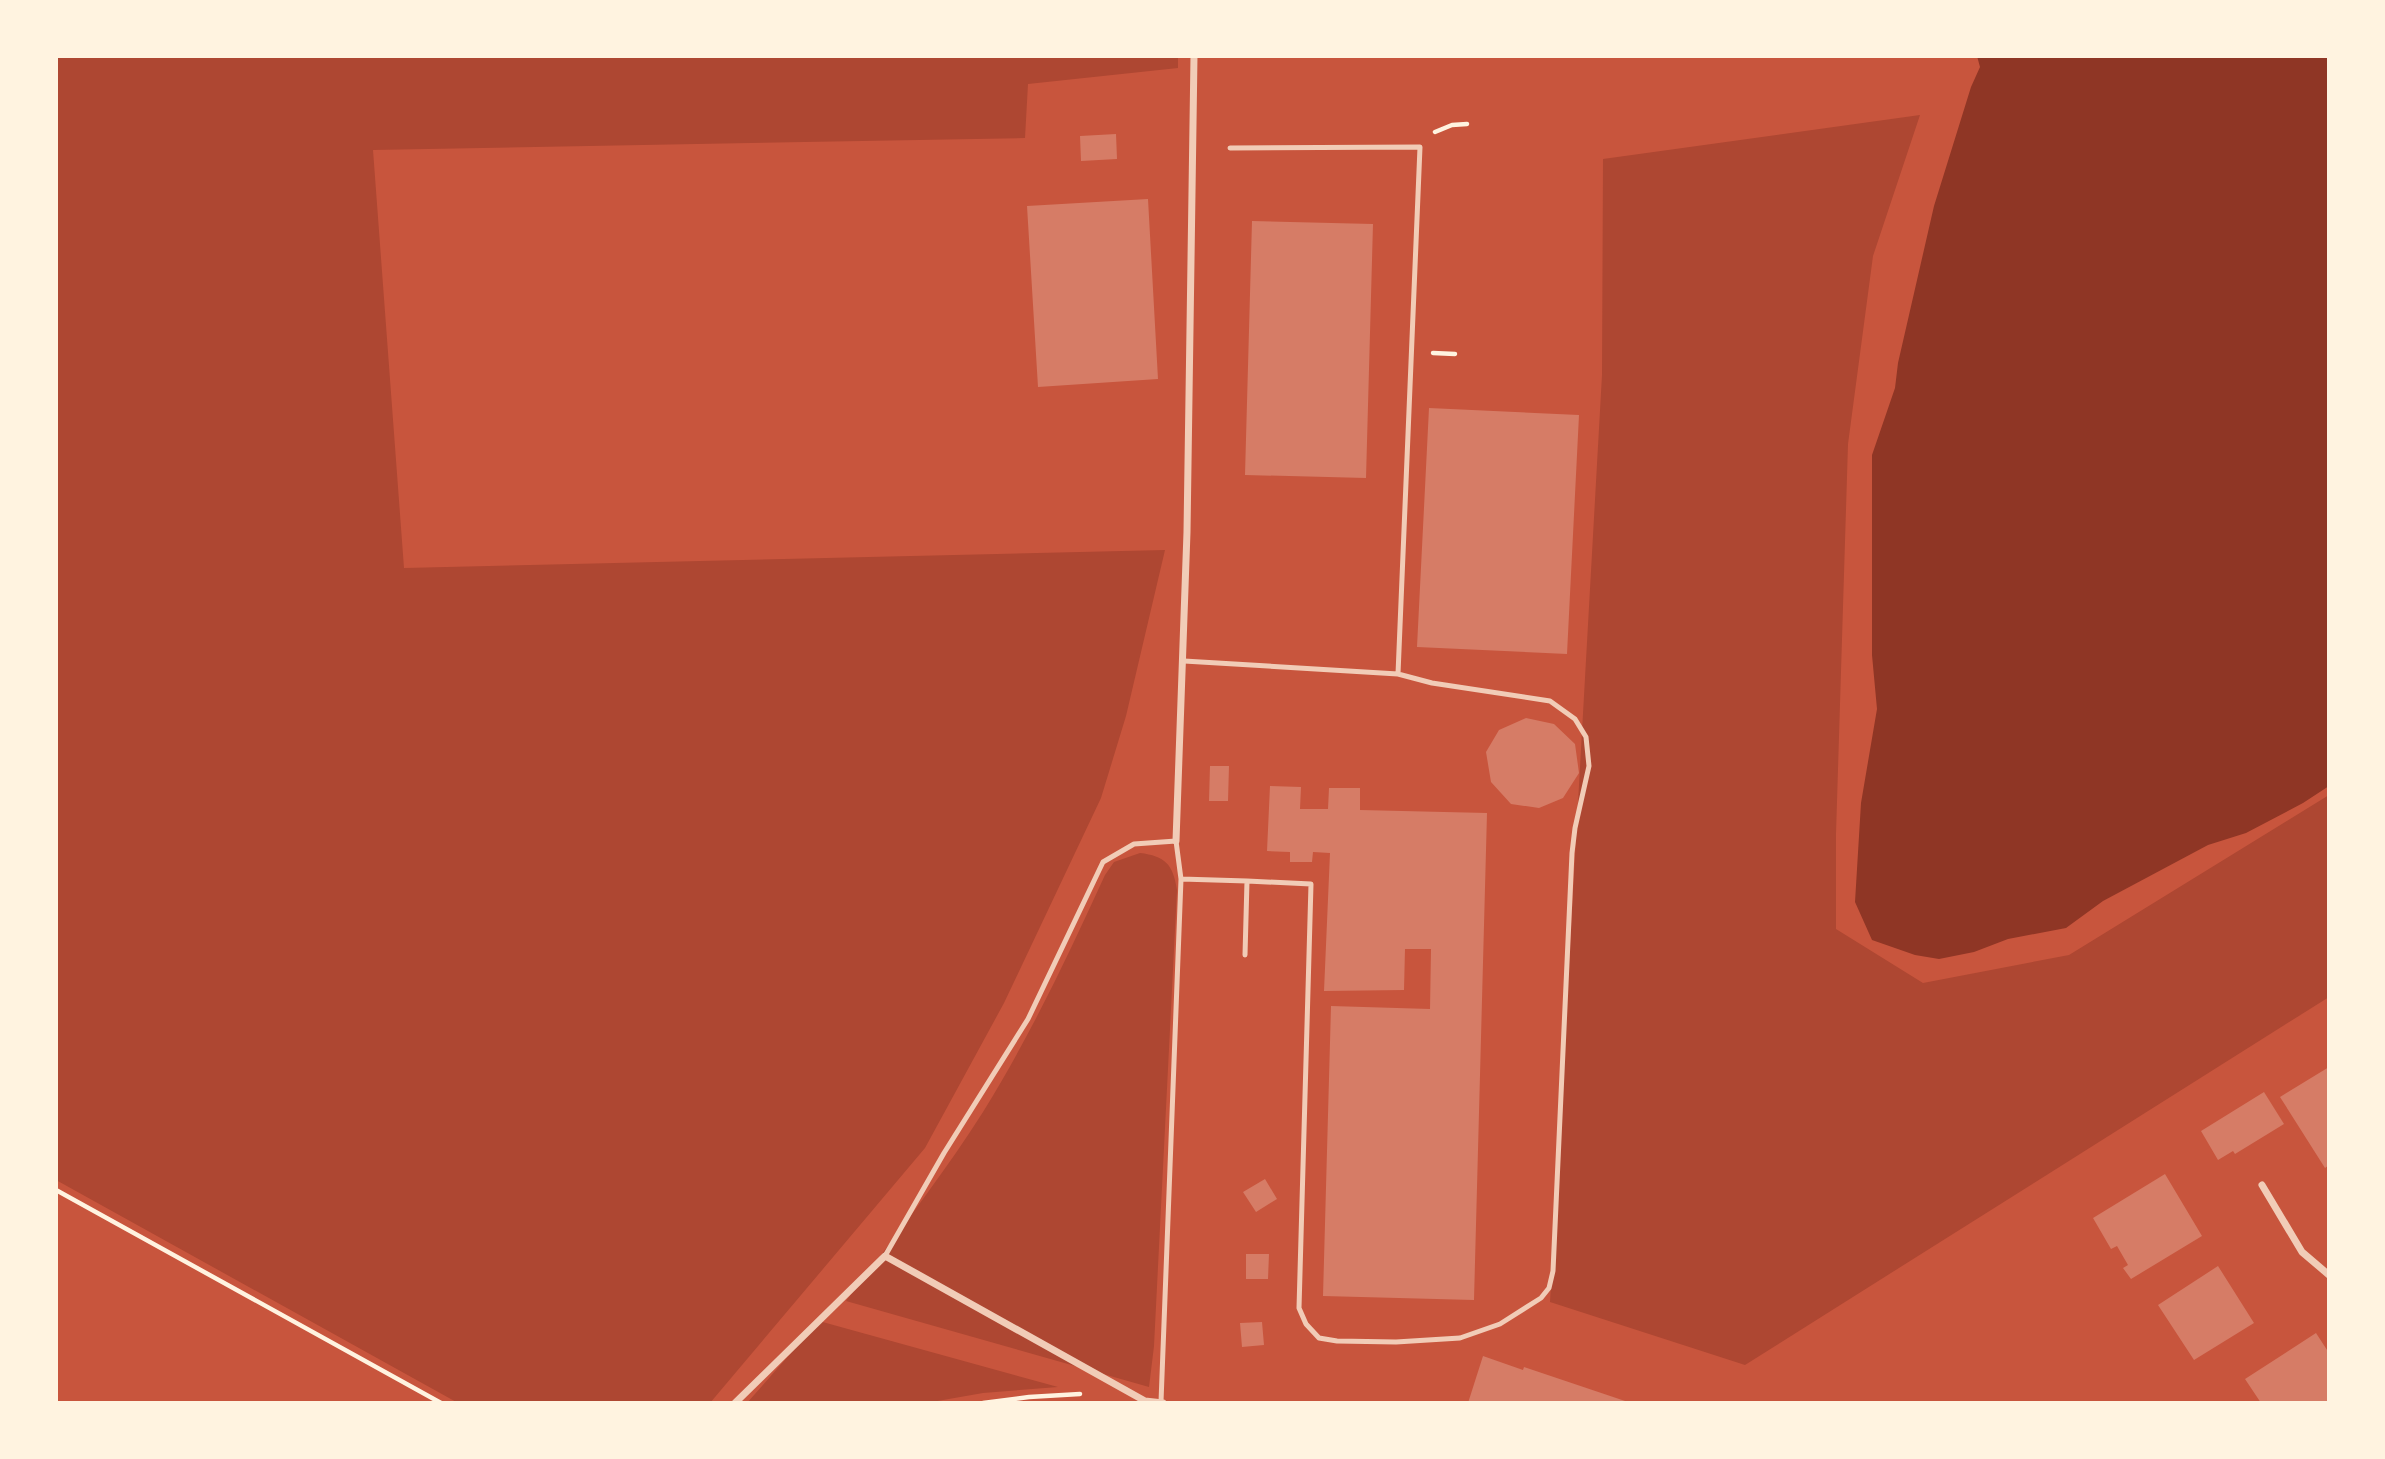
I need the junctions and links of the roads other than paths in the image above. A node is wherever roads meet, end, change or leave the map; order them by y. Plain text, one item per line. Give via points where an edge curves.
1 (1194, 56) edge
2 (1230, 148) dead end
3 (1184, 661) junction
4 (1398, 674) junction
5 (1177, 841) junction
6 (1181, 879) junction
7 (1247, 881) junction
8 (1245, 955) dead end
9 (2262, 1185) dead end
10 (885, 1256) junction
11 (2329, 1275) edge
12 (1145, 1402) edge
13 (735, 1403) edge
14 (1162, 1403) edge

1 - 3 street
2 - 4 lane via 1420,147
3 - 4 lane
3 - 5 street
4 - 7 lane via 1550,701 1575,719 1586,737 1589,766 1572,853 1553,1271 1541,1298 1500,1324 1460,1338 1337,1342 1319,1338 1306,1324 1299,1308 1311,884
5 - 6 lane
5 - 10 lane via 1134,844 1103,862 1028,1020
6 - 7 lane
6 - 14 lane
7 - 8 lane
9 - 11 street via 2302,1252
10 - 12 street
10 - 13 street
12 - 14 street

